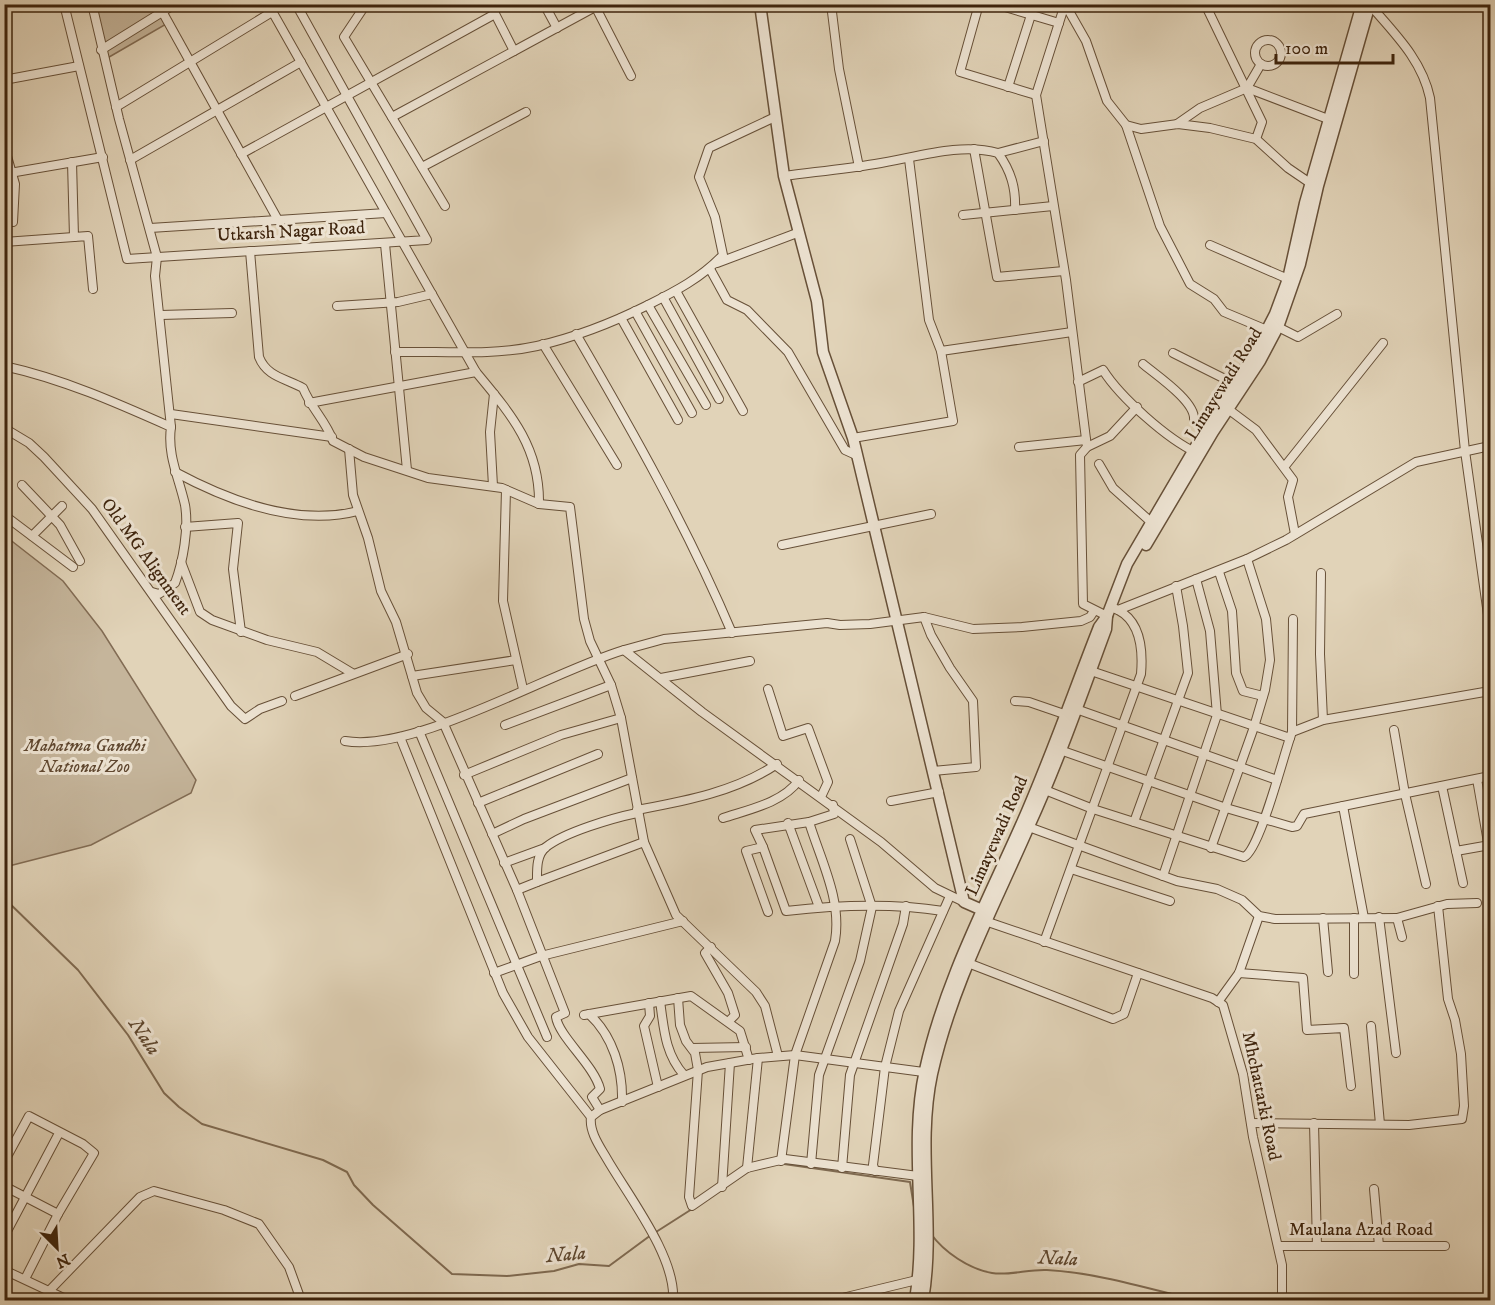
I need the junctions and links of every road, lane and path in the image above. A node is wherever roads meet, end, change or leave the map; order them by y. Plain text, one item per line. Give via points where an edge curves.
1 (64, 4) edge
2 (92, 4) edge
3 (175, 4) edge
4 (296, 4) edge
5 (366, 4) edge
6 (490, 4) edge
7 (544, 4) edge
8 (760, 4) edge
9 (831, 4) edge
10 (979, 4) edge
11 (995, 4) edge
12 (1065, 4) edge
13 (1206, 4) edge
14 (1362, 4) edge
15 (1370, 5) edge
16 (594, 6) edge
17 (160, 8) edge
18 (270, 8) edge
19 (495, 14) junction
20 (1031, 15) junction
21 (1059, 23) junction
22 (556, 28) junction
23 (101, 50) junction
24 (514, 51) junction
25 (190, 62) junction
26 (301, 62) junction
27 (1261, 64) dead end
28 (79, 66) junction
29 (631, 76) dead end
30 (4, 80) edge
31 (370, 81) junction
32 (1008, 87) junction
33 (1247, 88) junction
34 (1036, 95) junction
35 (347, 96) junction
36 (116, 107) junction
37 (327, 107) junction
38 (217, 111) junction
39 (526, 112) dead end
40 (392, 117) junction
41 (775, 117) junction
42 (1328, 119) junction
43 (1177, 124) junction
44 (1126, 125) junction
45 (1256, 139) junction
46 (1044, 141) junction
47 (4, 146) edge
48 (974, 149) junction
49 (999, 153) junction
50 (241, 154) junction
51 (103, 157) junction
52 (909, 159) junction
53 (130, 160) junction
54 (72, 162) junction
55 (422, 167) junction
56 (859, 167) junction
57 (9, 173) edge
58 (783, 176) junction
59 (1314, 185) junction
60 (445, 206) dead end
61 (1053, 206) junction
62 (1015, 210) junction
63 (386, 213) junction
64 (985, 213) junction
65 (963, 215) dead end
66 (278, 220) junction
67 (13, 222) dead end
68 (150, 228) junction
69 (797, 233) junction
70 (74, 237) junction
71 (4, 242) edge
72 (403, 243) junction
73 (385, 244) junction
74 (1210, 245) dead end
75 (250, 251) junction
76 (157, 257) junction
77 (712, 267) junction
78 (1064, 271) junction
79 (1288, 279) junction
80 (93, 289) dead end
81 (676, 291) junction
82 (432, 294) junction
83 (663, 297) junction
84 (390, 302) junction
85 (648, 304) junction
86 (337, 306) dead end
87 (635, 311) junction
88 (232, 313) dead end
89 (161, 315) junction
90 (1338, 315) dead end
91 (621, 318) junction
92 (1273, 328) junction
93 (1072, 332) junction
94 (576, 334) junction
95 (1383, 343) dead end
96 (543, 344) junction
97 (464, 350) junction
98 (941, 351) junction
99 (395, 352) junction
100 (1173, 353) dead end
101 (1143, 364) dead end
102 (4, 366) edge
103 (476, 372) junction
104 (1078, 382) junction
105 (1235, 384) junction
106 (399, 388) junction
107 (494, 394) junction
108 (719, 399) dead end
109 (309, 403) junction
110 (706, 405) dead end
111 (1137, 407) junction
112 (1228, 410) junction
113 (743, 411) dead end
114 (692, 413) dead end
115 (171, 414) junction
116 (678, 420) dead end
117 (171, 427) junction
118 (4, 428) edge
119 (1206, 429) junction
120 (332, 437) junction
121 (853, 438) junction
122 (1086, 444) junction
123 (1491, 446) edge
124 (1019, 447) dead end
125 (349, 449) junction
126 (1465, 451) junction
127 (1196, 453) junction
128 (856, 455) junction
129 (1100, 464) dead end
130 (617, 465) dead end
131 (1285, 466) junction
132 (407, 470) junction
133 (175, 472) junction
134 (22, 485) dead end
135 (493, 486) junction
136 (506, 490) junction
137 (539, 504) junction
138 (62, 506) dead end
139 (358, 511) junction
140 (932, 514) dead end
141 (4, 515) edge
142 (51, 517) junction
143 (1151, 522) junction
144 (873, 526) junction
145 (184, 527) junction
146 (1295, 534) junction
147 (32, 536) junction
148 (782, 545) dead end
149 (1247, 559) junction
150 (180, 562) junction
151 (1219, 572) junction
152 (1321, 573) dead end
153 (1196, 579) junction
154 (1121, 583) junction
155 (1176, 586) junction
156 (152, 592) junction
157 (1094, 611) junction
158 (1112, 611) junction
159 (924, 617) junction
160 (1293, 620) dead end
161 (896, 622) junction
162 (1491, 629) edge
163 (241, 632) junction
164 (732, 633) junction
165 (624, 650) junction
166 (408, 654) junction
167 (597, 658) junction
168 (516, 660) junction
169 (750, 661) dead end
170 (1091, 671) junction
171 (352, 673) junction
172 (412, 676) junction
173 (661, 678) junction
174 (611, 685) junction
175 (1137, 688) junction
176 (523, 689) junction
177 (768, 689) dead end
178 (1491, 691) edge
179 (296, 696) dead end
180 (1263, 696) junction
181 (282, 701) dead end
182 (1015, 701) dead end
183 (1179, 702) junction
184 (1076, 709) junction
185 (1064, 714) junction
186 (1217, 714) junction
187 (621, 718) junction
188 (1323, 720) junction
189 (443, 722) junction
190 (505, 725) dead end
191 (1254, 727) junction
192 (1123, 728) junction
193 (1395, 730) dead end
194 (418, 731) junction
195 (1291, 735) junction
196 (400, 737) junction
197 (345, 741) dead end
198 (1165, 742) junction
199 (1060, 750) junction
200 (598, 754) dead end
201 (1203, 755) junction
202 (777, 764) junction
203 (1108, 768) junction
204 (1240, 768) junction
205 (933, 771) junction
206 (464, 775) junction
207 (1491, 776) edge
208 (632, 778) junction
209 (1477, 779) junction
210 (799, 780) junction
211 (1277, 780) junction
212 (1149, 782) junction
213 (1442, 786) junction
214 (1045, 790) junction
215 (939, 792) junction
216 (1405, 794) junction
217 (821, 796) junction
218 (1190, 796) junction
219 (891, 801) dead end
220 (478, 803) junction
221 (832, 805) junction
222 (1343, 806) junction
223 (1226, 808) junction
224 (1093, 809) junction
225 (637, 812) junction
226 (723, 818) dead end
227 (1264, 819) junction
228 (809, 822) junction
229 (1134, 822) junction
230 (788, 823) junction
231 (1025, 825) junction
232 (492, 834) junction
233 (1176, 836) junction
234 (850, 839) dead end
235 (644, 842) junction
236 (1079, 846) junction
237 (763, 847) junction
238 (545, 848) junction
239 (1211, 848) junction
240 (1490, 848) edge
241 (1456, 851) junction
242 (504, 863) junction
243 (1071, 869) junction
244 (1163, 876) junction
245 (537, 882) junction
246 (1463, 883) dead end
247 (1426, 884) dead end
248 (516, 890) junction
249 (950, 896) junction
250 (1170, 901) dead end
251 (964, 902) junction
252 (1478, 903) dead end
253 (906, 906) junction
254 (1438, 906) junction
255 (819, 907) junction
256 (837, 907) junction
257 (872, 907) junction
258 (943, 911) junction
259 (768, 912) dead end
260 (985, 914) junction
261 (1259, 916) junction
262 (1379, 917) junction
263 (1323, 918) junction
264 (1353, 918) junction
265 (1364, 918) junction
266 (1397, 918) junction
267 (683, 921) junction
268 (1402, 937) dead end
269 (1044, 942) junction
270 (711, 947) junction
271 (541, 956) junction
272 (968, 963) junction
273 (516, 964) junction
274 (1328, 972) dead end
275 (494, 973) junction
276 (1138, 973) junction
277 (1239, 973) junction
278 (1354, 974) dead end
279 (678, 998) junction
280 (660, 1001) junction
281 (1218, 1002) junction
282 (648, 1003) junction
283 (729, 1021) junction
284 (1371, 1026) dead end
285 (547, 1037) dead end
286 (746, 1047) junction
287 (692, 1048) junction
288 (1396, 1053) dead end
289 (795, 1055) junction
290 (778, 1056) junction
291 (753, 1059) junction
292 (826, 1060) junction
293 (730, 1063) junction
294 (854, 1064) junction
295 (885, 1067) junction
296 (698, 1070) junction
297 (929, 1073) junction
298 (684, 1075) junction
299 (1351, 1086) dead end
300 (658, 1087) junction
301 (622, 1102) junction
302 (600, 1110) junction
303 (591, 1117) junction
304 (1251, 1123) junction
305 (1314, 1124) junction
306 (1380, 1124) junction
307 (59, 1133) junction
308 (781, 1161) junction
309 (4, 1162) edge
310 (811, 1164) junction
311 (747, 1168) junction
312 (842, 1168) junction
313 (874, 1171) junction
314 (918, 1176) junction
315 (4, 1186) edge
316 (722, 1186) junction
317 (1374, 1189) dead end
318 (26, 1197) junction
319 (58, 1214) junction
320 (926, 1223) junction
321 (4, 1237) edge
322 (1278, 1246) junction
323 (1317, 1246) junction
324 (1379, 1246) junction
325 (1445, 1246) dead end
326 (4, 1270) edge
327 (25, 1279) junction
328 (923, 1279) junction
329 (50, 1291) junction
330 (68, 1300) edge
331 (301, 1300) edge
332 (673, 1300) edge
333 (834, 1300) edge
334 (915, 1300) edge
335 (923, 1300) edge
336 (1282, 1300) edge

1 - 28 street
2 - 23 street
3 - 17 street
4 - 35 street
5 - 31 street via 344,37
6 - 19 street
7 - 22 street
8 - 41 street
9 - 56 street via 839,69
10 - 32 street via 960,72
11 - 20 street
12 - 21 street
12 - 44 street via 1086,41 1107,101
13 - 33 street
14 - 42 street
15 - 59 street
15 - 126 street via 1411,53 1426,79
16 - 22 street
16 - 29 street
17 - 23 street
17 - 25 street
18 - 25 street
18 - 26 street
19 - 24 street
19 - 31 street
20 - 21 street
20 - 32 street
21 - 34 street
22 - 24 street
23 - 36 street
24 - 40 street
25 - 36 street
25 - 38 street
26 - 37 street
26 - 38 street
27 - 33 street
28 - 30 street
28 - 51 street
31 - 35 street
31 - 40 street
32 - 34 street
33 - 42 street
33 - 43 street via 1200,108
33 - 45 street via 1262,122
34 - 46 street
35 - 37 street
35 - 72 street, Utkarsh Nagar Road via 427,240
36 - 53 street
37 - 50 street
37 - 63 street
38 - 50 street
38 - 53 street
39 - 55 street
40 - 55 street
41 - 58 street
41 - 77 street via 709,148 699,177 723,255
42 - 59 street
43 - 44 street via 1142,129
43 - 45 street
44 - 92 street via 1160,226 1190,284 1214,299 1224,312
45 - 59 street via 1287,168
46 - 49 street
46 - 61 street
47 - 57 street
48 - 49 street
48 - 52 street
48 - 64 street
49 - 62 street via 1014,182
50 - 66 street
51 - 54 street
51 - 76 street, Utkarsh Nagar Road via 127,259
52 - 56 street
52 - 98 street via 929,320
53 - 68 street
54 - 57 street
54 - 70 street
55 - 60 street
56 - 58 street
57 - 67 street
58 - 69 street
59 - 79 street, Limayewadi Road
59 - 92 street, Limayewadi Road via 1300,264
61 - 62 street
61 - 78 street
62 - 64 street
63 - 66 street
63 - 72 street
64 - 65 street
64 - 78 street via 997,276
66 - 68 street
68 - 76 street
69 - 77 street
69 - 121 street via 817,301 823,352
70 - 71 street
70 - 80 street via 88,236
72 - 73 street, Utkarsh Nagar Road
72 - 82 street
73 - 75 street, Utkarsh Nagar Road
73 - 84 street
74 - 79 street
75 - 76 street, Utkarsh Nagar Road
75 - 109 street via 263,368 303,388
76 - 89 street via 155,276
77 - 81 street
77 - 128 street via 727,300 747,310 788,352 844,450
78 - 93 street
79 - 92 street, Limayewadi Road
81 - 83 street
81 - 113 street
82 - 84 street
82 - 97 street
83 - 85 street
83 - 108 street
84 - 86 street
84 - 99 street
85 - 87 street
85 - 110 street
87 - 91 street
87 - 114 street
88 - 89 street
89 - 115 street
90 - 92 street via 1299,337
91 - 94 street
91 - 116 street
92 - 105 street, Limayewadi Road
92 - 112 street, Limayewadi Road via 1260,361
93 - 98 street
93 - 104 street
94 - 96 street
94 - 164 street via 654,469 702,562
95 - 131 street
96 - 97 street
96 - 130 street
97 - 99 street
97 - 103 street
98 - 121 street via 953,421
99 - 106 street
100 - 105 street
101 - 119 street via 1176,391 1194,419
102 - 117 street via 98,395
103 - 106 street
103 - 107 street
104 - 111 street via 1103,370 1114,387
104 - 122 street
105 - 119 street, Limayewadi Road
106 - 109 street
106 - 132 street
107 - 135 street via 490,432
107 - 137 street via 529,444 540,482
109 - 120 street
111 - 122 street via 1110,436
111 - 127 street
112 - 127 street, Limayewadi Road
112 - 131 street via 1256,430
115 - 117 street
115 - 120 street
117 - 133 street via 169,444
118 - 156 street, Old MG Alignment via 28,443 78,493
119 - 127 street, Limayewadi Road
120 - 125 street
121 - 128 street
122 - 124 street
122 - 157 street via 1080,455 1082,588 1083,604
123 - 126 street
125 - 132 street
125 - 139 street via 352,495
126 - 146 street via 1416,462
126 - 162 street
127 - 143 street, Limayewadi Road
127 - 154 street, Limayewadi Road
128 - 144 street
129 - 143 street via 1113,488
131 - 146 street via 1293,480 1288,497
132 - 135 street via 428,478
133 - 139 street via 249,503 295,514 333,518
133 - 145 street via 186,512
134 - 142 street
135 - 136 street
136 - 137 street
136 - 168 street via 503,601
137 - 167 street via 570,507 584,619
138 - 142 street
139 - 166 street via 381,591
140 - 144 street
141 - 147 street
142 - 147 street
142 - 147 street via 60,525 76,564
143 - 154 street, Limayewadi Road via 1127,564
144 - 148 street
144 - 161 street
145 - 150 street
145 - 163 street via 238,523 233,569
146 - 149 street
149 - 151 street
149 - 180 street via 1266,619 1270,660
150 - 156 street via 175,584 159,594
150 - 163 street via 200,612
151 - 153 street
151 - 180 street via 1236,631 1236,673 1243,691
152 - 188 street
153 - 155 street
153 - 186 street via 1210,631
154 - 158 street, Limayewadi Road
155 - 158 street
155 - 183 street via 1188,673
156 - 181 street, Old MG Alignment via 221,694 245,719
157 - 158 street
157 - 159 street via 1081,621 983,629
158 - 170 street, Limayewadi Road
158 - 175 street via 1127,614 1140,644 1143,655
158 - 185 street, Limayewadi Road via 1099,627
159 - 161 street
159 - 205 street via 950,668 973,701 976,767
160 - 195 street
161 - 164 street via 827,623
161 - 205 street
163 - 171 street via 317,652
164 - 165 street via 664,639
165 - 167 street
165 - 173 street
166 - 171 street
166 - 172 street
167 - 174 street
167 - 176 street
168 - 172 street
168 - 176 street
169 - 173 street
170 - 175 street
170 - 184 street, Limayewadi Road
171 - 179 street
172 - 189 street via 426,708
173 - 202 street
174 - 187 street
174 - 190 street
175 - 183 street
175 - 192 street
176 - 189 street
177 - 217 street via 783,736 808,728 828,782
178 - 188 street
180 - 191 street
182 - 185 street
183 - 186 street
183 - 198 street
184 - 192 street
184 - 199 street, Limayewadi Road
185 - 231 street, Limayewadi Road
186 - 191 street
186 - 201 street
187 - 206 street via 561,735
187 - 208 street
188 - 195 street
189 - 194 street
189 - 206 street
191 - 195 street
191 - 204 street
192 - 198 street
192 - 203 street
193 - 216 street
194 - 196 street
194 - 273 street
195 - 211 street
196 - 197 street via 361,744
196 - 275 street
198 - 201 street
198 - 212 street
199 - 203 street
199 - 214 street, Limayewadi Road
200 - 220 street
201 - 204 street
201 - 218 street
202 - 210 street
202 - 225 street via 757,777 699,797
203 - 212 street
203 - 224 street
204 - 211 street
204 - 223 street
205 - 215 street
206 - 220 street
207 - 209 street
208 - 225 street
208 - 232 street
209 - 213 street
209 - 240 street
210 - 217 street
210 - 226 street via 794,788 765,804
211 - 227 street
212 - 218 street
212 - 229 street
213 - 216 street
213 - 241 street
214 - 224 street
214 - 231 street, Limayewadi Road
215 - 219 street
215 - 251 street
216 - 222 street
216 - 247 street
217 - 221 street
218 - 223 street
218 - 233 street
220 - 232 street
221 - 228 street via 834,814
221 - 249 street
222 - 227 street via 1302,815 1294,827
222 - 265 street
223 - 227 street
223 - 239 street
224 - 229 street
224 - 236 street
225 - 235 street
225 - 238 street
227 - 239 street via 1248,856 1240,858
228 - 230 street
228 - 256 street
229 - 233 street
230 - 237 street via 754,830
230 - 255 street
231 - 236 street
231 - 260 street, Limayewadi Road
232 - 242 street
233 - 239 street
233 - 244 street
234 - 257 street
235 - 245 street
235 - 267 street via 676,915
236 - 243 street
236 - 244 street
237 - 255 street via 786,911
237 - 259 street via 746,851
238 - 242 street
238 - 245 street via 537,862
240 - 241 street
241 - 246 street
242 - 248 street
243 - 250 street
243 - 269 street
244 - 261 street via 1217,889 1242,900
245 - 248 street
248 - 271 street
249 - 251 street
249 - 258 street
251 - 260 street
252 - 254 street
253 - 257 street
253 - 258 street
253 - 294 street
254 - 266 street
254 - 306 street via 1448,999 1461,1054 1462,1119
255 - 256 street
256 - 257 street
256 - 289 street via 835,941
257 - 292 street via 860,961
258 - 295 street via 899,1011
260 - 269 street
260 - 272 street, Limayewadi Road
260 - 297 street, Limayewadi Road via 939,1015
261 - 263 street
261 - 277 street
262 - 265 street
262 - 266 street
262 - 288 street
263 - 264 street
263 - 274 street
264 - 265 street
264 - 278 street
266 - 268 street
267 - 270 street
267 - 271 street
269 - 276 street
270 - 283 street via 705,953 728,993 735,1016
270 - 290 street via 761,1000
271 - 273 street
271 - 302 street via 565,1013 556,1017 557,1026 597,1077 600,1089 592,1097
272 - 276 street via 1113,1019 1124,1014
272 - 297 street, Limayewadi Road
273 - 275 street
273 - 285 street
275 - 303 street via 528,1037
276 - 281 street
277 - 281 street
277 - 299 street via 1303,978 1307,1030 1344,1028
279 - 280 street
279 - 283 street via 698,999
279 - 287 street via 680,1025
280 - 282 street
280 - 298 street via 668,1049
281 - 304 street, Mhchattarki Road via 1223,1005 1236,1044
282 - 300 street via 650,1016 644,1026
282 - 301 street via 587,1014 604,1030 618,1062
283 - 286 street via 740,1031
284 - 306 street
286 - 287 street
286 - 291 street
287 - 296 street
289 - 290 street
289 - 292 street
289 - 308 street
290 - 291 street
291 - 293 street
291 - 311 street
292 - 294 street
292 - 310 street via 819,1075
293 - 296 street
293 - 316 street
294 - 295 street
294 - 312 street
295 - 297 street
295 - 313 street
296 - 298 street
296 - 316 street via 689,1197 692,1206
297 - 314 street via 920,1107
297 - 320 street
298 - 300 street
300 - 301 street
301 - 302 street
302 - 303 street
303 - 332 street via 590,1126 601,1148 670,1274
304 - 305 street
304 - 322 street, Mhchattarki Road
305 - 306 street
305 - 323 street
307 - 309 street via 29,1116
307 - 318 street
307 - 319 street via 94,1154
308 - 310 street
308 - 311 street
310 - 312 street
311 - 316 street
312 - 313 street
313 - 314 street
314 - 320 street
315 - 318 street
317 - 324 street
318 - 319 street
318 - 321 street
319 - 327 street
320 - 328 street
322 - 323 street, Maulana Azad Road
322 - 336 street, Mhchattarki Road
323 - 324 street, Maulana Azad Road
324 - 325 street, Maulana Azad Road
326 - 327 street
327 - 329 street
328 - 333 street
328 - 334 street
328 - 335 street
329 - 330 street
329 - 331 street via 140,1197 154,1191 259,1224 289,1267

